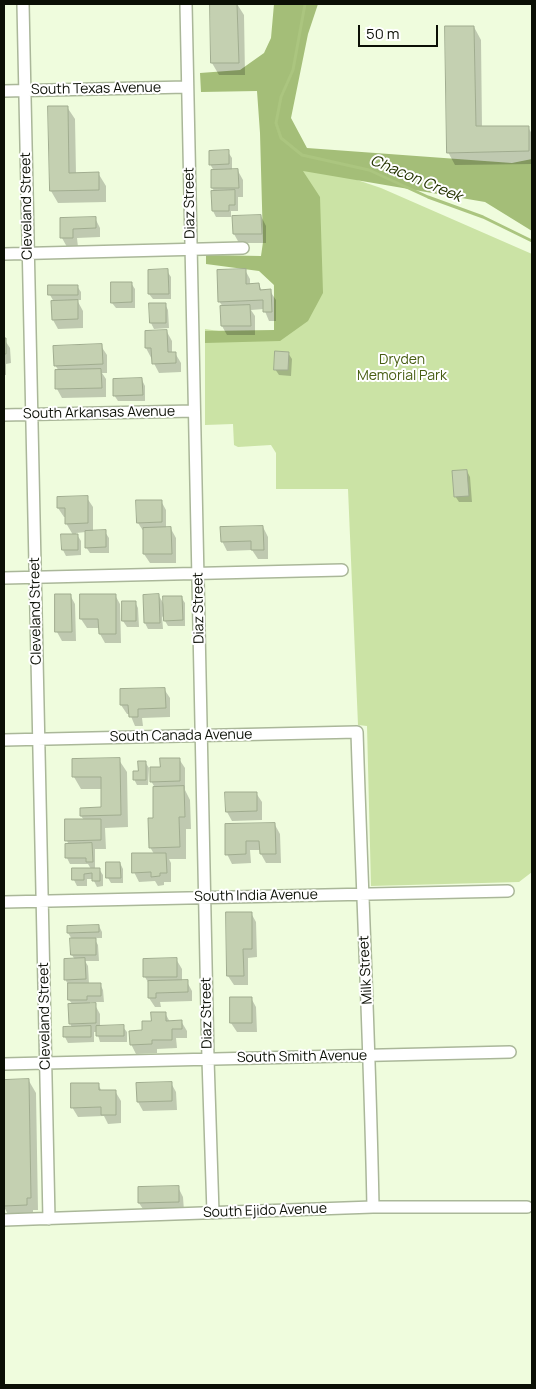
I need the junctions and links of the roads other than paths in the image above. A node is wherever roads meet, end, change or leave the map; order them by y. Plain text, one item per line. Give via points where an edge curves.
1 (23, 4) edge
2 (186, 4) edge
3 (187, 87) junction
4 (4, 91) edge
5 (24, 91) junction
6 (243, 248) dead end
7 (191, 249) junction
8 (28, 253) junction
9 (4, 254) edge
10 (194, 411) junction
11 (32, 415) junction
12 (4, 416) edge
13 (342, 570) dead end
14 (198, 573) junction
15 (35, 577) junction
16 (4, 578) edge
17 (357, 732) joint
18 (201, 735) junction
19 (39, 739) junction
20 (4, 740) edge
21 (508, 890) dead end
22 (362, 894) junction
23 (205, 897) junction
24 (43, 901) junction
25 (4, 902) edge
26 (510, 1052) dead end
27 (370, 1056) junction
28 (208, 1059) junction
29 (46, 1063) junction
30 (4, 1064) edge
31 (373, 1207) junction
32 (527, 1207) dead end
33 (213, 1212) junction
34 (49, 1219) junction
35 (4, 1220) edge

1 - 5 street, Cleveland Street
2 - 3 street, Diaz Street
3 - 5 street, South Texas Avenue
3 - 7 street, Diaz Street
4 - 5 street, South Texas Avenue
5 - 8 street, Cleveland Street
6 - 7 street
7 - 8 street
7 - 10 street, Diaz Street
8 - 9 street
8 - 11 street, Cleveland Street
10 - 11 street, South Arkansas Avenue
10 - 14 street, Diaz Street
11 - 12 street, South Arkansas Avenue
11 - 15 street, Cleveland Street
13 - 14 street
14 - 15 street
14 - 18 street, Diaz Street
15 - 16 street
15 - 19 street, Cleveland Street
17 - 18 street, South Canada Avenue
17 - 22 street, Milk Street
18 - 19 street, South Canada Avenue
18 - 23 street, Diaz Street
19 - 20 street, South Canada Avenue
19 - 24 street, Cleveland Street
21 - 22 street, South India Avenue
22 - 23 street, South India Avenue
22 - 27 street, Milk Street
23 - 24 street, South India Avenue
23 - 28 street, Diaz Street
24 - 25 street, South India Avenue
24 - 29 street, Cleveland Street
26 - 27 street, South Smith Avenue
27 - 28 street, South Smith Avenue
27 - 31 street, Milk Street
28 - 29 street, South Smith Avenue
28 - 33 street, Diaz Street
29 - 30 street, South Smith Avenue
29 - 34 street, Cleveland Street
31 - 32 street, South Ejido Avenue
31 - 33 street, South Ejido Avenue
33 - 34 street, South Ejido Avenue
34 - 35 street, South Ejido Avenue

